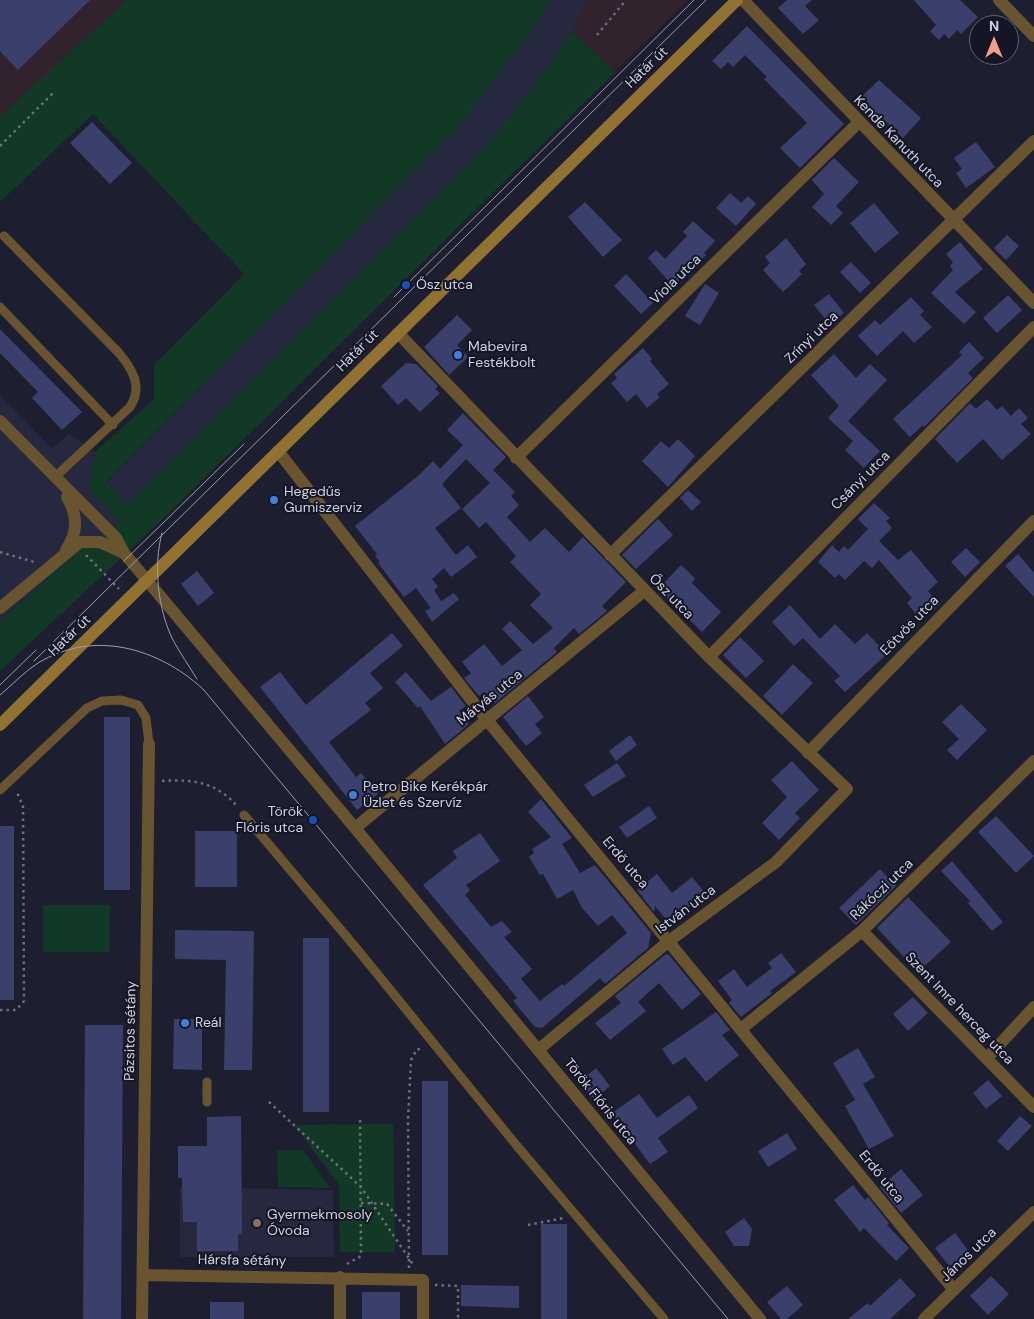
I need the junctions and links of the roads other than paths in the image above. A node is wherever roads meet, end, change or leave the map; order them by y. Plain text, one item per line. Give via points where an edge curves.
1 (737, 0) edge
2 (743, 0) edge
3 (999, 0) edge
4 (1034, 36) edge
5 (858, 122) junction
6 (1034, 142) edge
7 (953, 220) junction
8 (4, 236) dead end
9 (1034, 303) edge
10 (0, 307) edge
11 (1034, 327) edge
12 (398, 333) junction
13 (0, 421) edge
14 (113, 425) junction
15 (278, 451) junction
16 (516, 458) junction
17 (57, 481) junction
18 (1034, 521) edge
19 (124, 553) junction
20 (610, 555) junction
21 (61, 556) junction
22 (147, 582) junction
23 (644, 591) junction
24 (0, 608) edge
25 (709, 657) junction
26 (487, 720) junction
27 (0, 725) edge
28 (149, 744) joint
29 (808, 752) junction
30 (1034, 761) edge
31 (847, 789) joint
32 (0, 790) edge
33 (244, 815) road end
34 (355, 828) junction
35 (862, 931) junction
36 (669, 941) junction
37 (1034, 1007) edge
38 (741, 1029) junction
39 (538, 1050) junction
40 (987, 1058) junction
41 (207, 1082) dead end
42 (207, 1102) dead end
43 (1034, 1108) edge
44 (1034, 1212) edge
45 (143, 1274) junction
46 (340, 1277) junction
47 (954, 1290) junction
48 (142, 1319) edge
49 (340, 1319) edge
50 (423, 1319) edge
51 (664, 1319) edge
52 (760, 1319) edge
53 (924, 1319) edge

1 - 12 main road, Határ út
2 - 5 street, Kende Kanuth utca
3 - 4 street
5 - 7 street, Kende Kanuth utca
5 - 16 street, Viola utca
6 - 7 street, Zrínyi utca
7 - 9 street, Kende Kanuth utca
7 - 20 street, Zrínyi utca
8 - 14 lane via 119,353 133,372 137,382 135,399
10 - 14 lane
11 - 25 street, Csányi utca
12 - 15 main road, Határ út
12 - 16 street, Ősz utca
13 - 17 street
14 - 17 lane
15 - 22 main road, Határ út
15 - 26 street, Erdő utca
16 - 20 street, Ősz utca
17 - 19 street, Török Flóris utca via 116,538
17 - 21 street via 75,511 76,519 73,536
18 - 29 street, Eötvös utca
19 - 21 street via 93,540 76,545
19 - 22 street, Török Flóris utca
20 - 23 street, Ősz utca
21 - 24 street
22 - 27 main road, Határ út
22 - 34 street, Török Flóris utca
23 - 25 street, Ősz utca
23 - 26 street, Mátyás utca
25 - 29 street, Ősz utca
26 - 34 street, Mátyás utca
26 - 36 street, Erdő utca
28 - 32 lane via 146,718 138,705 120,700 102,701 72,721
28 - 45 street, Pázsitos sétány
29 - 31 street, Ősz utca
30 - 35 street, Rákóczi utca
31 - 36 street, István utca via 776,862
33 - 51 lane
34 - 39 street, Török Flóris utca
35 - 38 street, Rákóczi utca
35 - 40 street, Szent Imre herceg utca
36 - 38 street, Erdő utca
36 - 39 street, István utca
37 - 40 street
38 - 47 street, Erdő utca
39 - 52 street, Török Flóris utca
40 - 43 street, Szent Imre herceg utca
41 - 42 lane
44 - 47 street, János utca
45 - 46 street, Hársfa sétány
45 - 48 street, Pázsitos sétány
46 - 49 street
46 - 50 street, Hársfa sétány via 423,1282
47 - 53 street, János utca

